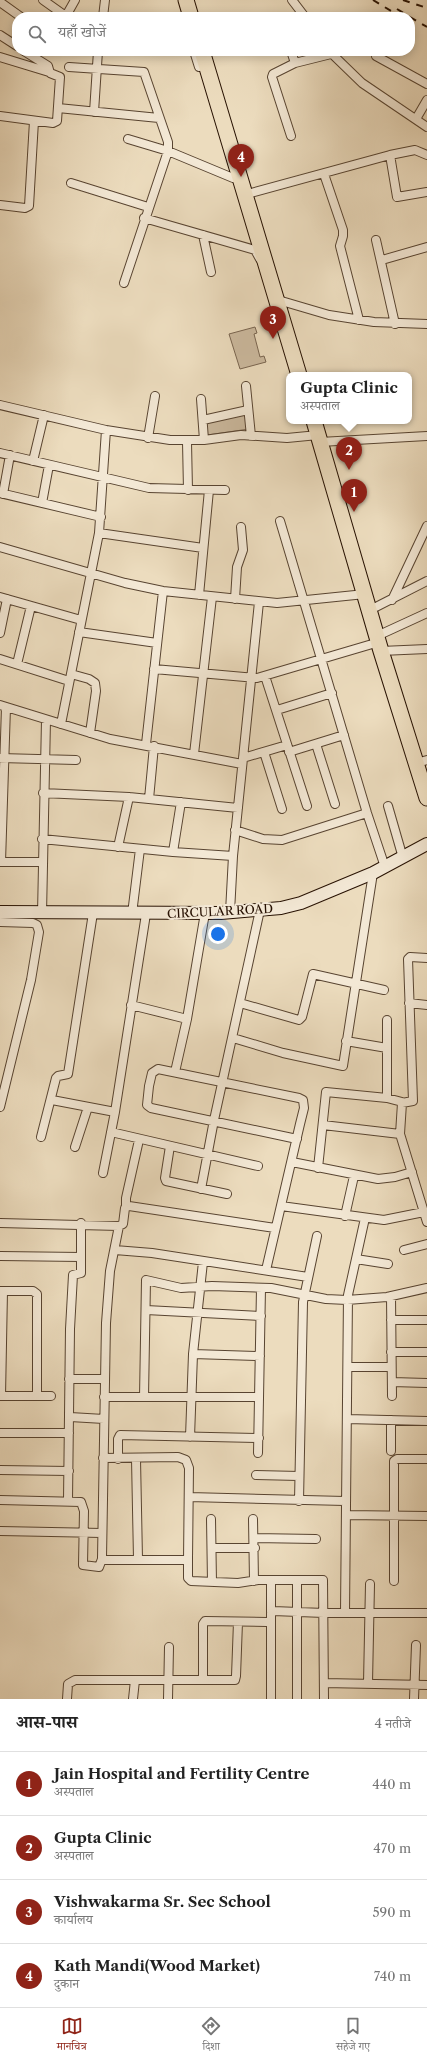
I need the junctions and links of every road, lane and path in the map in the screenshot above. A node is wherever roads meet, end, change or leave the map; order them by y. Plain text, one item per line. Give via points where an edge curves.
1 (43, 0) edge
2 (74, 0) edge
3 (179, 0) edge
4 (186, 0) edge
5 (192, 0) edge
6 (292, 0) edge
7 (104, 1) edge
8 (0, 2) edge
9 (14, 12) edge
10 (60, 12) edge
11 (69, 12) edge
12 (103, 12) edge
13 (183, 12) edge
14 (190, 12) edge
15 (196, 12) edge
16 (301, 12) edge
17 (0, 34) edge
18 (12, 42) edge
19 (32, 56) edge
20 (97, 56) edge
21 (196, 56) edge
22 (203, 56) edge
23 (210, 56) edge
24 (293, 56) edge
25 (317, 56) edge
26 (334, 56) edge
27 (376, 56) dead end
28 (0, 57) edge
29 (295, 63) junction
30 (69, 67) dead end
31 (96, 69) junction
32 (49, 72) junction
33 (427, 84) edge
34 (427, 100) edge
35 (58, 108) junction
36 (94, 112) junction
37 (0, 116) edge
38 (159, 118) junction
39 (416, 120) junction
40 (34, 121) junction
41 (427, 127) edge
42 (291, 136) dead end
43 (128, 139) dead end
44 (168, 151) junction
45 (390, 155) junction
46 (427, 155) edge
47 (324, 174) junction
48 (233, 178) junction
49 (71, 183) dead end
50 (427, 192) edge
51 (251, 193) junction
52 (0, 205) edge
53 (148, 207) junction
54 (144, 218) junction
55 (203, 234) junction
56 (376, 240) dead end
57 (255, 250) junction
58 (426, 250) edge
59 (382, 260) junction
60 (211, 272) dead end
61 (272, 279) junction
62 (124, 283) dead end
63 (278, 300) junction
64 (359, 320) junction
65 (395, 324) junction
66 (427, 324) edge
67 (299, 372) edge
68 (246, 386) dead end
69 (155, 396) dead end
70 (201, 399) dead end
71 (0, 405) edge
72 (248, 410) junction
73 (44, 415) junction
74 (203, 420) junction
75 (106, 430) junction
76 (317, 433) edge
77 (250, 436) junction
78 (427, 436) edge
79 (148, 438) junction
80 (204, 440) junction
81 (187, 442) junction
82 (0, 453) edge
83 (10, 456) junction
84 (33, 461) junction
85 (49, 465) junction
86 (103, 478) junction
87 (188, 490) junction
88 (209, 490) junction
89 (225, 490) dead end
90 (1, 494) edge
91 (42, 504) junction
92 (101, 517) junction
93 (280, 521) dead end
94 (427, 526) edge
95 (241, 527) dead end
96 (99, 533) junction
97 (0, 547) edge
98 (203, 548) junction
99 (91, 573) junction
100 (427, 582) edge
101 (163, 591) junction
102 (365, 594) junction
103 (198, 595) junction
104 (212, 597) junction
105 (4, 598) edge
106 (234, 599) junction
107 (305, 600) junction
108 (392, 600) junction
109 (258, 602) junction
110 (31, 606) junction
111 (370, 610) junction
112 (427, 613) edge
113 (81, 620) junction
114 (79, 632) junction
115 (0, 633) edge
116 (157, 643) junction
117 (379, 643) junction
118 (427, 649) edge
119 (0, 659) edge
120 (321, 659) junction
121 (17, 664) junction
122 (154, 669) junction
123 (203, 673) junction
124 (266, 676) junction
125 (70, 678) junction
126 (250, 679) junction
127 (332, 693) junction
128 (3, 706) edge
129 (277, 710) junction
130 (46, 720) junction
131 (61, 724) junction
132 (90, 733) junction
133 (344, 735) junction
134 (316, 744) junction
135 (150, 745) junction
136 (288, 749) junction
137 (264, 752) junction
138 (194, 754) junction
139 (2, 758) edge
140 (44, 760) junction
141 (76, 760) dead end
142 (243, 761) junction
143 (422, 761) edge
144 (43, 793) junction
145 (128, 797) junction
146 (427, 798) edge
147 (149, 799) junction
148 (181, 802) junction
149 (335, 804) dead end
150 (307, 806) dead end
151 (388, 806) dead end
152 (238, 808) junction
153 (282, 809) dead end
154 (367, 813) junction
155 (235, 830) junction
156 (42, 839) junction
157 (427, 844) edge
158 (118, 847) junction
159 (140, 849) junction
160 (174, 852) junction
161 (233, 856) junction
162 (403, 858) junction
163 (0, 862) edge
164 (42, 862) junction
165 (385, 867) junction
166 (373, 873) junction
167 (260, 910) junction
168 (0, 912) edge
169 (230, 912) junction
170 (93, 913) junction
171 (206, 913) junction
172 (42, 914) junction
173 (132, 914) junction
174 (146, 914) junction
175 (0, 922) edge
176 (427, 958) edge
177 (354, 985) junction
178 (384, 990) dead end
179 (240, 1003) junction
180 (409, 1003) junction
181 (427, 1004) edge
182 (131, 1005) junction
183 (187, 1019) junction
184 (387, 1020) dead end
185 (233, 1038) junction
186 (346, 1041) junction
187 (387, 1048) junction
188 (175, 1072) junction
189 (223, 1082) junction
190 (1, 1093) edge
191 (387, 1098) junction
192 (52, 1100) junction
193 (402, 1102) junction
194 (0, 1107) edge
195 (88, 1107) junction
196 (115, 1112) junction
197 (214, 1120) junction
198 (323, 1125) junction
199 (111, 1132) junction
200 (400, 1134) junction
201 (41, 1137) dead end
202 (297, 1139) junction
203 (139, 1140) junction
204 (170, 1146) junction
205 (75, 1147) dead end
206 (208, 1154) junction
207 (292, 1162) junction
208 (258, 1166) dead end
209 (318, 1168) junction
210 (412, 1172) junction
211 (103, 1173) dead end
212 (354, 1176) junction
213 (201, 1189) junction
214 (227, 1194) dead end
215 (281, 1206) junction
216 (126, 1207) junction
217 (424, 1212) junction
218 (345, 1216) junction
219 (365, 1218) junction
220 (427, 1222) edge
221 (0, 1223) edge
222 (81, 1224) junction
223 (119, 1226) junction
224 (276, 1228) junction
225 (317, 1236) dead end
226 (427, 1244) edge
227 (115, 1250) junction
228 (404, 1250) dead end
229 (0, 1256) edge
230 (81, 1257) junction
231 (356, 1259) junction
232 (204, 1262) junction
233 (388, 1264) dead end
234 (266, 1270) junction
235 (308, 1277) junction
236 (200, 1288) junction
237 (261, 1288) junction
238 (427, 1288) edge
239 (1, 1291) edge
240 (304, 1293) junction
241 (391, 1296) junction
242 (347, 1300) junction
243 (146, 1310) junction
244 (197, 1312) junction
245 (261, 1316) junction
246 (391, 1320) junction
247 (427, 1320) edge
248 (391, 1352) junction
249 (427, 1352) edge
250 (193, 1354) junction
251 (260, 1356) junction
252 (348, 1367) junction
253 (391, 1367) junction
254 (69, 1379) junction
255 (104, 1379) junction
256 (392, 1382) junction
257 (427, 1383) edge
258 (0, 1396) edge
259 (37, 1396) junction
260 (51, 1396) dead end
261 (392, 1396) dead end
262 (104, 1397) junction
263 (144, 1397) junction
264 (259, 1397) junction
265 (192, 1398) junction
266 (70, 1418) junction
267 (104, 1419) junction
268 (347, 1419) junction
269 (391, 1420) junction
270 (427, 1421) edge
271 (0, 1433) edge
272 (69, 1433) junction
273 (190, 1436) junction
274 (258, 1438) junction
275 (391, 1451) dead end
276 (258, 1453) dead end
277 (102, 1458) junction
278 (118, 1459) junction
279 (136, 1459) junction
280 (427, 1459) edge
281 (0, 1470) edge
282 (69, 1471) junction
283 (256, 1475) dead end
284 (300, 1476) junction
285 (189, 1498) junction
286 (0, 1500) edge
287 (68, 1500) junction
288 (299, 1500) junction
289 (345, 1501) junction
290 (346, 1515) junction
291 (394, 1515) junction
292 (427, 1516) edge
293 (211, 1519) dead end
294 (253, 1519) dead end
295 (0, 1531) edge
296 (83, 1533) junction
297 (102, 1533) junction
298 (254, 1538) junction
299 (316, 1539) dead end
300 (212, 1548) junction
301 (255, 1548) junction
302 (102, 1559) junction
303 (138, 1559) junction
304 (188, 1560) junction
305 (271, 1580) junction
306 (297, 1580) junction
307 (254, 1581) junction
308 (394, 1581) dead end
309 (212, 1582) junction
310 (370, 1584) dead end
311 (271, 1612) junction
312 (297, 1613) junction
313 (324, 1613) junction
314 (344, 1613) junction
315 (369, 1613) junction
316 (427, 1613) edge
317 (271, 1621) junction
318 (238, 1622) junction
319 (416, 1645) dead end
320 (169, 1647) dead end
321 (135, 1680) junction
322 (203, 1680) junction
323 (168, 1681) junction
324 (324, 1683) junction
325 (368, 1683) junction
326 (415, 1684) junction
327 (427, 1685) edge
328 (67, 1699) edge
329 (133, 1699) edge
330 (168, 1699) edge
331 (271, 1699) edge
332 (297, 1699) edge
333 (324, 1699) edge
334 (414, 1699) edge

1 - 10 street
2 - 11 street
3 - 13 street
4 - 14 highway
5 - 15 street
6 - 16 street
7 - 12 street
8 - 9 street
17 - 18 street
19 - 32 street via 48,66
20 - 31 street
21 - 48 street
22 - 61 highway
23 - 51 street
24 - 29 street
25 - 29 street
26 - 39 street via 362,83
27 - 33 street
28 - 32 street
29 - 42 street via 272,75
30 - 31 street
31 - 36 street
31 - 38 street via 144,72
32 - 35 street via 60,78
34 - 39 street
35 - 36 street
35 - 40 street via 56,122
36 - 38 street
37 - 40 street
38 - 44 street via 168,142
39 - 41 street
40 - 52 street via 29,206 26,208
43 - 44 street
44 - 48 street
44 - 53 street
45 - 46 street via 414,150
45 - 47 street
45 - 50 street via 397,197
47 - 51 street
47 - 64 street via 343,230 340,244
48 - 57 street
49 - 53 street
51 - 61 street via 268,248
53 - 54 street
54 - 55 street
54 - 62 street
55 - 57 street
55 - 60 street
56 - 59 street
57 - 61 street
58 - 59 street
59 - 65 street
61 - 63 highway
63 - 64 street via 329,315
63 - 67 highway
64 - 65 street
65 - 66 street
68 - 72 street
69 - 79 street
70 - 74 street
71 - 73 street
72 - 74 street
72 - 77 street
73 - 75 street
73 - 84 street
74 - 80 street
75 - 79 street
75 - 86 street
76 - 77 street via 287,438
76 - 78 street
76 - 102 highway
77 - 80 street
79 - 81 street
80 - 81 street
81 - 87 street
82 - 83 street
83 - 84 street
83 - 90 street
84 - 85 street
85 - 86 street
85 - 91 street
86 - 87 street via 149,488
86 - 92 street
87 - 88 street
88 - 89 street
88 - 98 street
90 - 91 street
91 - 92 street
92 - 96 street
93 - 107 street
94 - 108 street
95 - 106 street via 243,550 237,567
96 - 98 street
96 - 99 street
97 - 99 street
98 - 103 street
99 - 101 street
99 - 113 street
100 - 108 street
101 - 103 street
101 - 116 street
102 - 107 street
102 - 111 highway
103 - 104 street
104 - 106 street
104 - 123 street
105 - 110 street
105 - 115 street
106 - 109 street
107 - 109 street
107 - 120 street
108 - 111 street
109 - 126 street
110 - 113 street
110 - 121 street
111 - 117 highway
112 - 117 street
113 - 114 street
114 - 116 street
114 - 125 street
116 - 122 street
117 - 118 street
117 - 120 street
117 - 143 highway
119 - 121 street
120 - 124 street
120 - 127 street
121 - 125 street
122 - 123 street
122 - 135 street
123 - 126 street
123 - 138 street
124 - 126 street
124 - 129 street
125 - 131 street
125 - 132 street via 90,679 96,684
126 - 142 street
127 - 129 street
127 - 133 street
128 - 130 street
128 - 139 street
129 - 136 street
130 - 131 street
130 - 140 street
131 - 132 street
132 - 135 street
133 - 134 street
133 - 154 street
134 - 136 street
134 - 149 street
135 - 138 street
135 - 147 street
136 - 137 street
136 - 150 street
137 - 142 street
137 - 153 street
138 - 142 street
139 - 140 street
139 - 163 street
140 - 141 street
140 - 144 street
142 - 152 street
143 - 146 highway
144 - 145 street
144 - 156 street
145 - 147 street
145 - 158 street
147 - 148 street
148 - 152 street
148 - 160 street
151 - 162 street
152 - 155 street
154 - 155 street via 282,840 263,840
154 - 165 street
155 - 161 street
156 - 158 street
156 - 164 street
157 - 162 main road, CIRCULAR ROAD
158 - 159 street
159 - 160 street
159 - 173 street
160 - 161 street
161 - 169 street
162 - 165 main road, CIRCULAR ROAD
163 - 164 street
164 - 172 street
165 - 166 main road, CIRCULAR ROAD
166 - 167 main road, CIRCULAR ROAD via 297,904
166 - 177 street
167 - 169 main road, CIRCULAR ROAD
167 - 179 street
168 - 172 main road, CIRCULAR ROAD
169 - 171 main road, CIRCULAR ROAD
170 - 172 main road, CIRCULAR ROAD
170 - 173 main road, CIRCULAR ROAD
170 - 192 street via 68,1074 57,1077
171 - 174 main road, CIRCULAR ROAD
171 - 183 street
173 - 174 main road, CIRCULAR ROAD
174 - 182 street
175 - 190 street via 33,923 38,926 39,932 31,980
176 - 180 street via 408,959
177 - 178 street
177 - 179 street via 313,974 300,1020
177 - 186 street
179 - 185 street
180 - 181 street
180 - 193 street via 413,1101
182 - 183 street
182 - 196 street
183 - 188 street
184 - 187 street
185 - 186 street via 341,1067
185 - 189 street
186 - 187 street
187 - 191 street
188 - 189 street
188 - 197 street via 158,1069 154,1071 149,1086 148,1106
189 - 197 street
189 - 202 street via 301,1098 304,1108
190 - 194 street
191 - 193 street
191 - 198 street via 327,1092
192 - 195 street
192 - 201 street
193 - 200 street
195 - 196 street
195 - 205 street
196 - 199 street
197 - 202 street
197 - 206 street
198 - 200 street
198 - 209 street
199 - 203 street
199 - 211 street
200 - 210 street
202 - 207 street
203 - 204 street
203 - 216 street
204 - 206 street
204 - 213 street via 165,1180
206 - 208 street
206 - 213 street
207 - 209 street
207 - 215 street
209 - 212 street
210 - 212 street via 382,1179
210 - 217 street
212 - 218 street
213 - 214 street
215 - 218 street
215 - 224 street
216 - 223 street via 123,1224
216 - 224 street
217 - 219 street via 387,1220
217 - 220 street
218 - 219 street
219 - 231 street
221 - 222 street
222 - 223 street
222 - 230 street
223 - 227 street
224 - 234 street
225 - 235 street
226 - 228 street
227 - 232 street
227 - 255 street via 108,1287
229 - 230 street
230 - 254 street via 81,1273 74,1274 72,1279
231 - 233 street
231 - 242 street
232 - 234 street
232 - 236 street
234 - 235 street
235 - 240 street
236 - 237 street
236 - 243 street via 181,1288 147,1280
236 - 244 street
237 - 240 street
237 - 245 street
238 - 241 street
239 - 258 street
239 - 259 street via 33,1291 37,1294
240 - 242 street via 326,1299
240 - 284 street
241 - 242 street
241 - 246 street
242 - 252 street
243 - 244 street
243 - 263 street
244 - 245 street
244 - 250 street
245 - 251 street
246 - 247 street
246 - 248 street
248 - 249 street
248 - 253 street
250 - 251 street
250 - 265 street
251 - 264 street
252 - 253 street
252 - 268 street
253 - 256 street
254 - 255 street
254 - 266 street
255 - 262 street
256 - 257 street
256 - 261 street
258 - 259 street
259 - 260 street
262 - 263 street
262 - 267 street
263 - 265 street
264 - 265 street
264 - 274 street
265 - 273 street
266 - 267 street
266 - 272 street
267 - 277 street
268 - 269 street
268 - 289 street
269 - 270 street
269 - 275 street
271 - 272 street
272 - 282 street
273 - 274 street
273 - 278 street via 120,1435
274 - 276 street
277 - 278 street
277 - 297 street
278 - 279 street
279 - 285 street via 185,1459 189,1468
279 - 303 street
280 - 291 street via 397,1458 394,1461
281 - 282 street
282 - 287 street
283 - 284 street
284 - 288 street
285 - 288 street
285 - 304 street
286 - 287 street
287 - 296 street via 82,1503
288 - 289 street
289 - 290 street
290 - 291 street
290 - 314 street
291 - 292 street
291 - 308 street
293 - 300 street
294 - 298 street
295 - 296 street
296 - 297 street
296 - 302 street via 83,1565 99,1567
297 - 302 street
298 - 299 street
298 - 301 street
300 - 301 street
300 - 309 street
301 - 307 street
302 - 303 street
303 - 304 street
304 - 309 street via 189,1580
305 - 306 street
305 - 307 street
305 - 311 street
306 - 312 street
306 - 313 street via 323,1580
307 - 309 street
310 - 315 street
311 - 312 street
311 - 317 street
312 - 313 street
312 - 332 street
313 - 314 street
313 - 324 street
314 - 315 street
315 - 316 street
315 - 325 street
317 - 318 street
317 - 331 street
318 - 322 street via 236,1680
318 - 322 street via 204,1622
319 - 326 street
320 - 323 street
321 - 323 street
321 - 328 street via 72,1681 67,1686
321 - 329 street
322 - 323 street
323 - 330 street
324 - 325 street
324 - 333 street
325 - 326 street
326 - 327 street
326 - 334 street

